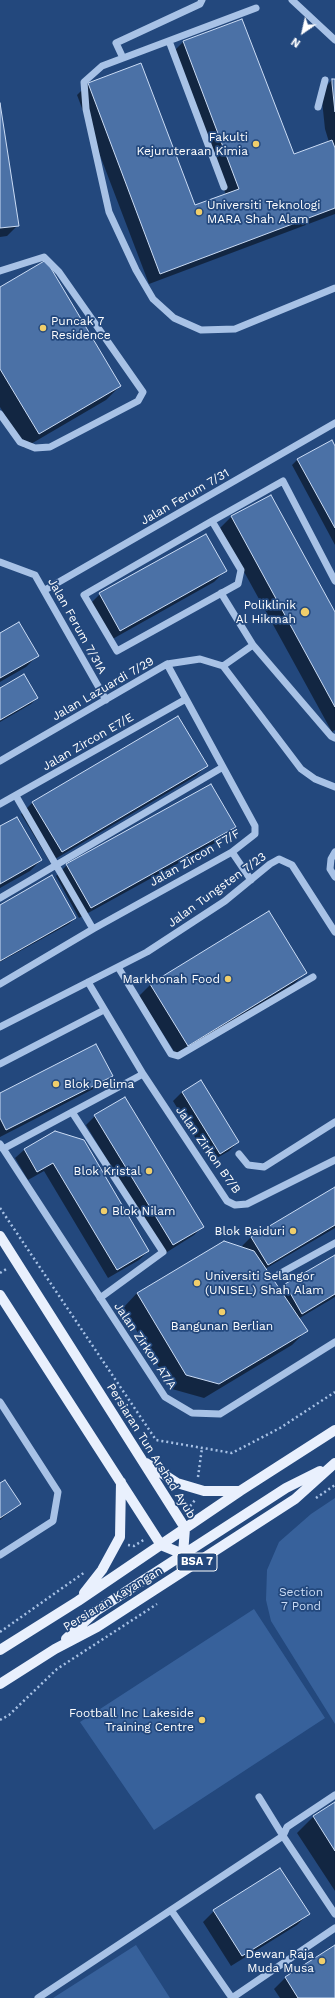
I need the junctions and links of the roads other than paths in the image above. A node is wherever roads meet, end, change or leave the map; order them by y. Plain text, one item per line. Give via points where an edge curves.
1 (202, 0) edge
2 (292, 0) edge
3 (256, 8) dead end
4 (335, 40) edge
5 (169, 41) junction
6 (123, 58) junction
7 (325, 80) dead end
8 (318, 107) dead end
9 (224, 187) dead end
10 (0, 272) edge
11 (335, 288) edge
12 (0, 414) edge
13 (335, 423) edge
14 (212, 522) junction
15 (0, 562) edge
16 (335, 581) edge
17 (45, 590) junction
18 (221, 593) junction
19 (253, 645) junction
20 (167, 664) junction
21 (223, 666) junction
22 (186, 699) junction
23 (106, 700) junction
24 (335, 738) edge
25 (0, 760) edge
26 (223, 767) junction
27 (335, 787) edge
28 (16, 796) junction
29 (0, 804) edge
30 (232, 852) junction
31 (335, 852) edge
32 (56, 865) junction
33 (335, 877) edge
34 (251, 880) junction
35 (0, 898) edge
36 (93, 929) junction
37 (335, 932) edge
38 (118, 967) junction
39 (313, 977) dead end
40 (88, 982) junction
41 (0, 984) edge
42 (104, 1010) junction
43 (0, 1027) edge
44 (0, 1064) edge
45 (143, 1074) junction
46 (72, 1112) junction
47 (335, 1122) edge
48 (1, 1146) edge
49 (239, 1154) dead end
50 (335, 1160) edge
51 (0, 1236) edge
52 (335, 1243) edge
53 (279, 1274) dead end
54 (0, 1295) edge
55 (100, 1298) junction
56 (335, 1342) edge
57 (0, 1404) edge
58 (335, 1430) edge
59 (142, 1460) junction
60 (333, 1464) edge
61 (121, 1480) junction
62 (240, 1491) junction
63 (185, 1528) junction
64 (161, 1545) junction
65 (183, 1554) junction
66 (0, 1555) edge
67 (78, 1601) junction
68 (55, 1649) junction
69 (0, 1650) edge
70 (0, 1684) edge
71 (335, 1795) edge
72 (259, 1796) dead end
73 (283, 1836) junction
74 (171, 1910) junction
75 (335, 1914) edge
76 (335, 1928) edge
77 (38, 1998) edge
78 (232, 1998) edge

1 - 6 street via 200,4 116,43
2 - 4 street
3 - 5 street
5 - 6 street
5 - 9 street
6 - 11 street via 102,66 84,82 86,109 109,212 136,270 154,299 174,318 201,330 235,329
7 - 8 street
10 - 12 street via 44,257 48,260 142,392 138,401 50,447 35,448 20,442
13 - 17 street, Jalan Ferum 7/31
14 - 16 street via 283,481
14 - 18 street via 242,570 238,584
14 - 18 street via 84,595 117,651
15 - 17 street, Jalan Ferum 7/31A via 35,575
17 - 23 street, Jalan Ferum 7/31A
18 - 19 street
19 - 21 street
19 - 24 street
20 - 21 street, Jalan Lazuardi 7/29 via 200,659
20 - 22 street, Jalan Zircon F7/F
20 - 23 street, Jalan Lazuardi 7/29
21 - 27 street via 302,769 315,779
22 - 26 street, Jalan Zircon F7/F
22 - 28 street, Jalan Zircon E7/E
23 - 25 street, Jalan Lazuardi 7/29
26 - 30 street, Jalan Zircon F7/F via 255,826 255,834
26 - 32 street
28 - 29 street, Jalan Zircon E7/E
28 - 32 street
30 - 34 street
30 - 36 street, Jalan Zircon F7/F
31 - 33 street via 330,869
32 - 35 street
32 - 36 street
34 - 37 street, Jalan Tungsten 7/23 via 279,859 292,865
34 - 38 street, Jalan Tungsten 7/23 via 191,925
36 - 41 street, Jalan Zircon F7/F
38 - 39 street via 171,1054 178,1056
38 - 40 street, Jalan Tungsten 7/23
40 - 42 street, Jalan Zirkon B7/B
40 - 43 street, Jalan Tungsten 7/23
42 - 44 street
42 - 45 street, Jalan Zirkon B7/B
45 - 46 street
45 - 50 street, Jalan Zirkon B7/B via 227,1201 235,1205 248,1204
46 - 48 street
46 - 55 street via 163,1252
47 - 49 street via 264,1167 248,1166
48 - 55 street, Jalan Zirkon A7/A
51 - 59 main road, Persiaran Tun Arshad Ayub
52 - 53 street
54 - 61 main road
55 - 56 street, Jalan Zirkon A7/A via 165,1398 192,1413 220,1414
57 - 66 street via 58,1492 53,1521
58 - 62 main road, Persiaran Kayangan / BSA 7
59 - 62 main road via 177,1483 204,1491
59 - 63 main road, Persiaran Tun Arshad Ayub
60 - 65 main road via 286,1488
60 - 68 main road, Persiaran Kayangan / BSA 7 via 294,1499 97,1627
61 - 64 main road
61 - 67 main road via 120,1537 102,1570
62 - 63 main road, Persiaran Kayangan / BSA 7
63 - 64 main road, Persiaran Kayangan / BSA 7
63 - 65 main road, Persiaran Tun Arshad Ayub
64 - 65 main road
64 - 67 main road, Persiaran Kayangan / BSA 7
65 - 68 main road via 96,1611
67 - 69 main road, Persiaran Kayangan / BSA 7
68 - 70 main road, Persiaran Kayangan / BSA 7
71 - 73 street via 287,1827
72 - 73 street
73 - 74 street
73 - 75 street
74 - 77 street
74 - 78 street
76 - 78 street

